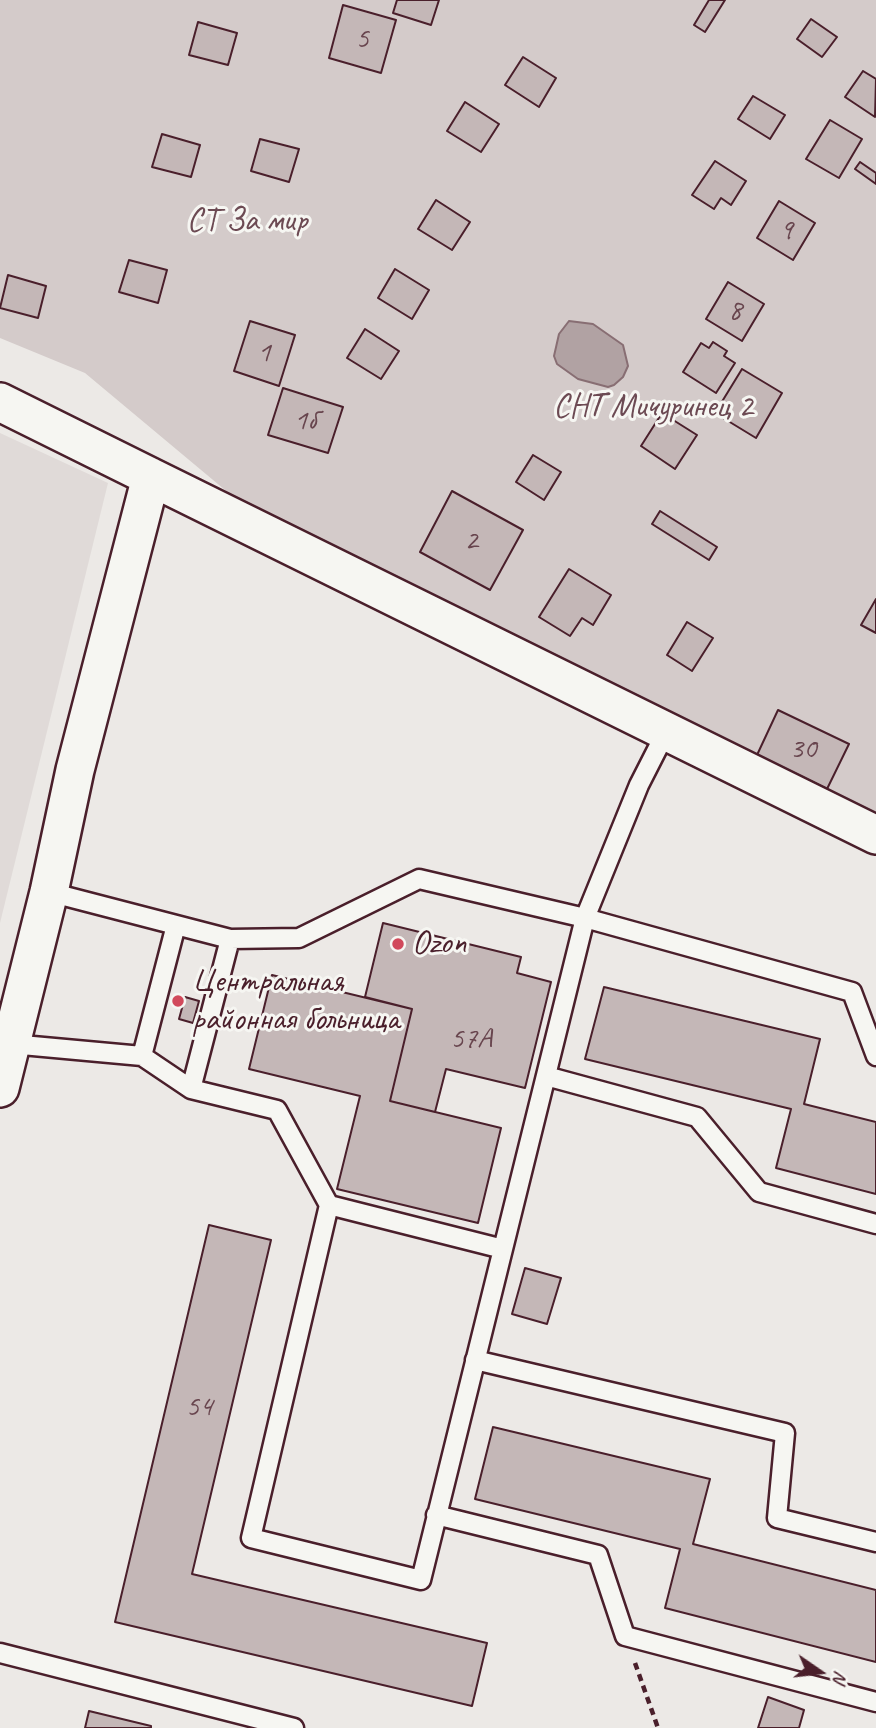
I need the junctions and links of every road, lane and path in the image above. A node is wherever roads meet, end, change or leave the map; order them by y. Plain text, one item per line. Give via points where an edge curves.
1 (0, 402) edge
2 (151, 477) junction
3 (666, 732) junction
4 (876, 835) edge
5 (49, 892) junction
6 (585, 918) junction
7 (176, 925) junction
8 (230, 939) junction
9 (11, 1045) junction
10 (142, 1056) junction
11 (876, 1056) edge
12 (546, 1076) junction
13 (0, 1088) edge
14 (191, 1089) junction
15 (329, 1205) junction
16 (876, 1224) edge
17 (503, 1249) junction
18 (475, 1360) junction
19 (436, 1515) junction
20 (876, 1542) edge
21 (625, 1636) junction
22 (0, 1653) edge
23 (876, 1702) edge
24 (294, 1728) edge
25 (657, 1728) edge

1 - 2 street
2 - 3 street
2 - 5 street via 75,770
3 - 4 street
3 - 6 lane via 639,785
5 - 7 lane
5 - 9 street
6 - 8 lane via 419,878 299,937
6 - 11 lane via 852,992
6 - 12 lane
7 - 8 lane
7 - 10 lane
8 - 14 lane
9 - 10 lane
9 - 13 street
10 - 14 lane
12 - 16 lane via 697,1117 759,1192
12 - 17 lane
14 - 15 lane via 276,1110
15 - 17 lane
15 - 19 lane via 251,1538 421,1580
17 - 18 lane
18 - 19 lane
18 - 20 lane via 785,1433 777,1518
19 - 21 lane via 598,1555
21 - 23 lane
21 - 25 path
22 - 24 lane

